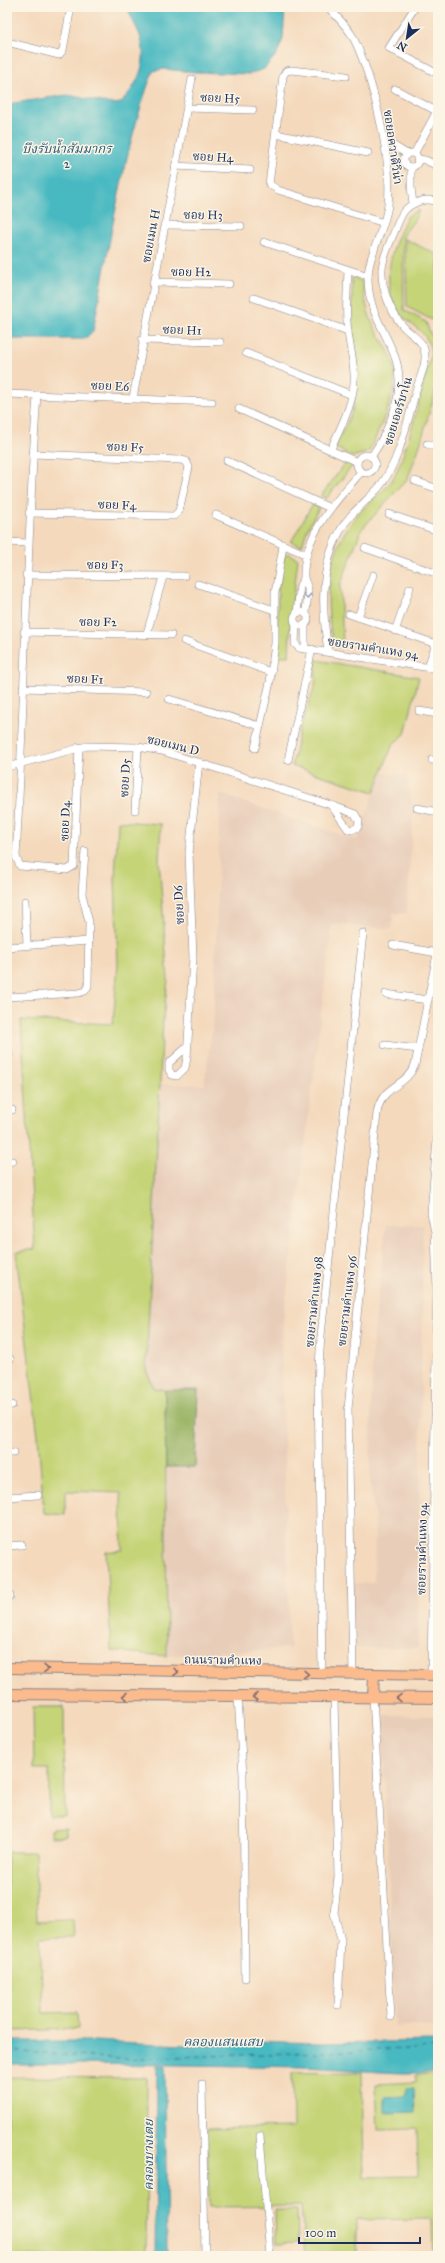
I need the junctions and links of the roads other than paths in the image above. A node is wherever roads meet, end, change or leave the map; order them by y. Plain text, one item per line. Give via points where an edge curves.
1 (72, 7) edge
2 (328, 7) edge
3 (415, 7) edge
4 (435, 7) edge
5 (438, 9) edge
6 (7, 42) edge
7 (438, 74) edge
8 (346, 76) dead end
9 (192, 79) dead end
10 (395, 89) dead end
11 (187, 108) junction
12 (253, 110) dead end
13 (437, 111) edge
14 (276, 134) junction
15 (394, 146) dead end
16 (368, 153) dead end
17 (413, 155) junction
18 (175, 166) junction
19 (438, 166) edge
20 (411, 167) junction
21 (250, 170) dead end
22 (438, 202) edge
23 (413, 204) junction
24 (384, 223) junction
25 (164, 225) junction
26 (241, 226) dead end
27 (264, 242) dead end
28 (348, 271) junction
29 (368, 276) junction
30 (153, 282) junction
31 (229, 284) dead end
32 (254, 298) dead end
33 (348, 331) junction
34 (142, 340) junction
35 (220, 342) dead end
36 (246, 353) dead end
37 (7, 394) edge
38 (37, 395) junction
39 (352, 395) junction
40 (133, 398) junction
41 (212, 402) dead end
42 (239, 408) dead end
43 (427, 444) dead end
44 (438, 447) edge
45 (331, 449) junction
46 (33, 454) junction
47 (372, 457) junction
48 (227, 461) dead end
49 (357, 462) junction
50 (361, 472) junction
51 (416, 480) dead end
52 (184, 489) joint
53 (438, 489) edge
54 (330, 508) junction
55 (29, 513) junction
56 (388, 514) dead end
57 (216, 515) dead end
58 (438, 532) edge
59 (7, 542) edge
60 (27, 543) junction
61 (283, 546) junction
62 (365, 548) dead end
63 (307, 555) junction
64 (438, 574) edge
65 (26, 575) junction
66 (373, 575) dead end
67 (184, 576) dead end
68 (163, 577) junction
69 (304, 579) junction
70 (198, 584) dead end
71 (410, 588) dead end
72 (274, 610) junction
73 (297, 613) junction
74 (306, 614) junction
75 (349, 614) dead end
76 (358, 617) junction
77 (296, 624) junction
78 (305, 624) junction
79 (395, 631) junction
80 (24, 632) junction
81 (147, 634) junction
82 (171, 635) dead end
83 (184, 641) dead end
84 (437, 641) edge
85 (309, 649) junction
86 (328, 652) junction
87 (428, 667) junction
88 (438, 669) edge
89 (271, 672) junction
90 (23, 688) junction
91 (146, 692) dead end
92 (169, 699) dead end
93 (419, 711) dead end
94 (438, 714) edge
95 (260, 726) junction
96 (79, 747) junction
97 (138, 747) junction
98 (255, 748) dead end
99 (288, 760) dead end
100 (22, 762) junction
101 (199, 762) junction
102 (7, 767) edge
103 (331, 805) dead end
104 (417, 808) dead end
105 (135, 810) dead end
106 (438, 812) edge
107 (85, 851) dead end
108 (25, 901) dead end
109 (363, 933) dead end
110 (89, 941) junction
111 (27, 944) junction
112 (393, 946) dead end
113 (7, 947) edge
114 (438, 951) edge
115 (386, 994) dead end
116 (7, 997) edge
117 (428, 1000) junction
118 (384, 1045) dead end
119 (187, 1047) dead end
120 (418, 1049) junction
121 (438, 1128) edge
122 (438, 1223) edge
123 (435, 1232) junction
124 (438, 1281) edge
125 (438, 1297) edge
126 (38, 1495) dead end
127 (7, 1497) edge
128 (22, 1545) dead end
129 (7, 1546) edge
130 (7, 1668) edge
131 (322, 1674) junction
132 (353, 1675) junction
133 (374, 1675) junction
134 (435, 1675) edge
135 (7, 1694) edge
136 (238, 1697) junction
137 (334, 1697) junction
138 (373, 1697) junction
139 (438, 1698) edge
140 (245, 1978) dead end
141 (338, 2005) dead end
142 (391, 2017) dead end
143 (202, 2084) dead end
144 (260, 2136) dead end
145 (205, 2256) edge
146 (270, 2256) edge

1 - 6 street via 63,50 58,55
2 - 24 street, ซอยอควาดิวิน่า via 352,36 370,82 386,161 388,204
3 - 7 street via 389,48
4 - 5 street
8 - 14 street via 286,71 283,76
9 - 11 street, ซอยเมน H
10 - 13 street
11 - 12 street, ซอย H5
11 - 18 street, ซอยเมน H
13 - 17 street
14 - 16 street
14 - 24 street via 269,180 272,188
15 - 17 street
17 - 19 street
17 - 20 street via 415,165
17 - 20 street via 404,157 404,162
18 - 21 street, ซอย H4
18 - 25 street, ซอยเมน H
20 - 23 street
22 - 23 street via 425,200
23 - 86 street, ซอยเออร์บาโน via 402,214 382,270 385,293 392,311 403,326 422,343 425,359 410,413 388,474 350,514 332,549 324,576 322,598
24 - 29 street, ซอยอควาดิวิน่า
25 - 26 street, ซอย H3
25 - 30 street, ซอยเมน H
27 - 28 street
28 - 29 street
28 - 33 street
29 - 47 street, ซอยอควาดิวิน่า via 370,299 377,321 396,360 399,376 397,396 390,420
30 - 31 street, ซอย H2
30 - 34 street, ซอยเมน H
32 - 33 street
33 - 39 street via 354,367
34 - 35 street, ซอย H1
34 - 40 street, ซอยเมน H
36 - 39 street
37 - 38 street, ซอย E6
38 - 40 street, ซอย E6
38 - 46 street
39 - 45 street
40 - 41 street, ซอย E6
42 - 45 street
43 - 44 street
45 - 49 street
46 - 52 street, ซอย F5 via 186,461 189,467
46 - 55 street
47 - 49 street via 363,456
47 - 50 street, ซอยอควาดิวิน่า via 375,465 373,470
48 - 54 street
49 - 50 street
50 - 54 street, ซอยอควาดิวิน่า
51 - 53 street
52 - 55 street, ซอย F4 via 179,511 168,518
54 - 63 street, ซอยอควาดิวิน่า via 313,538
55 - 60 street
56 - 58 street
57 - 61 street
59 - 60 street
60 - 65 street
61 - 63 street
61 - 72 street via 277,574
62 - 64 street
63 - 69 street, ซอยอควาดิวิน่า
65 - 68 street, ซอย F3
65 - 80 street
66 - 76 street
67 - 68 street, ซอย F3
68 - 81 street
69 - 73 street, ซอยอควาดิวิน่า via 300,585
69 -> 74 street, ซอยอควาดิวิน่า via 308,588
70 - 72 street
71 - 79 street
72 - 89 street via 275,643
73 - 74 street
73 - 77 street, ซอยอควาดิวิน่า via 293,620
74 - 78 street, ซอยอควาดิวิน่า via 308,620
75 - 76 street
76 - 79 street
77 - 78 street
77 - 85 street, ซอยอควาดิวิน่า via 295,644
78 - 85 street, ซอยอควาดิวิน่า
79 - 84 street
80 - 81 street, ซอย F2
80 - 90 street
81 - 82 street, ซอย F2
83 - 89 street
84 - 87 street
85 - 86 street, ซอยรามคําแหง 94
85 - 99 street
86 - 87 street, ซอยรามคําแหง 94
87 - 88 street, ซอยรามคําแหง 94
89 - 95 street
90 - 91 street, ซอย F1
90 - 100 street
92 - 95 street
93 - 94 street
95 - 98 street
96 - 97 street, ซอยเมน D
96 - 100 street, ซอยเมน D
96 - 100 street, ซอย D4 via 74,866 67,870 25,868 17,863
97 - 101 street, ซอยเมน D
97 - 105 street, ซอย D5
100 - 102 street, ซอยเมน D
101 - 103 street, ซอยเมน D
101 - 119 street, ซอย D6 via 189,859 193,958
104 - 106 street
107 - 110 street via 82,894 89,922
108 - 111 street
109 - 131 street, ซอยรามคําแหง 98 via 318,1380
110 - 111 street
110 - 116 street via 86,991
111 - 113 street
112 - 114 street
114 - 117 street, ซอยรามคําแหง 96
115 - 117 street
117 - 120 street, ซอยรามคําแหง 96
118 - 120 street
120 - 132 street, ซอยรามคําแหง 96 via 412,1071 381,1098 377,1114 348,1409
121 - 123 street, ซอยรามคําแหง 94 via 431,1213
122 - 123 street, ซอยรามคําแหง 94
123 - 124 street, ซอยรามคําแหง 94
124 - 125 street, ซอยรามคําแหง 94
125 - 134 street, ซอยรามคําแหง 94
126 - 127 street
128 - 129 street
130 -> 131 main road, ถนนรามคำแหง
131 - 132 main road, ถนนรามคำแหง
132 - 133 main road, ถนนรามคำแหง
133 - 134 main road, ถนนรามคำแหง
133 - 138 main road
136 -> 135 main road
137 -> 136 main road
136 - 140 street via 243,1775
137 - 138 main road
137 - 141 street via 338,1877 334,1913 341,1940
139 -> 138 main road
138 - 142 street
143 - 145 street
144 - 146 street

